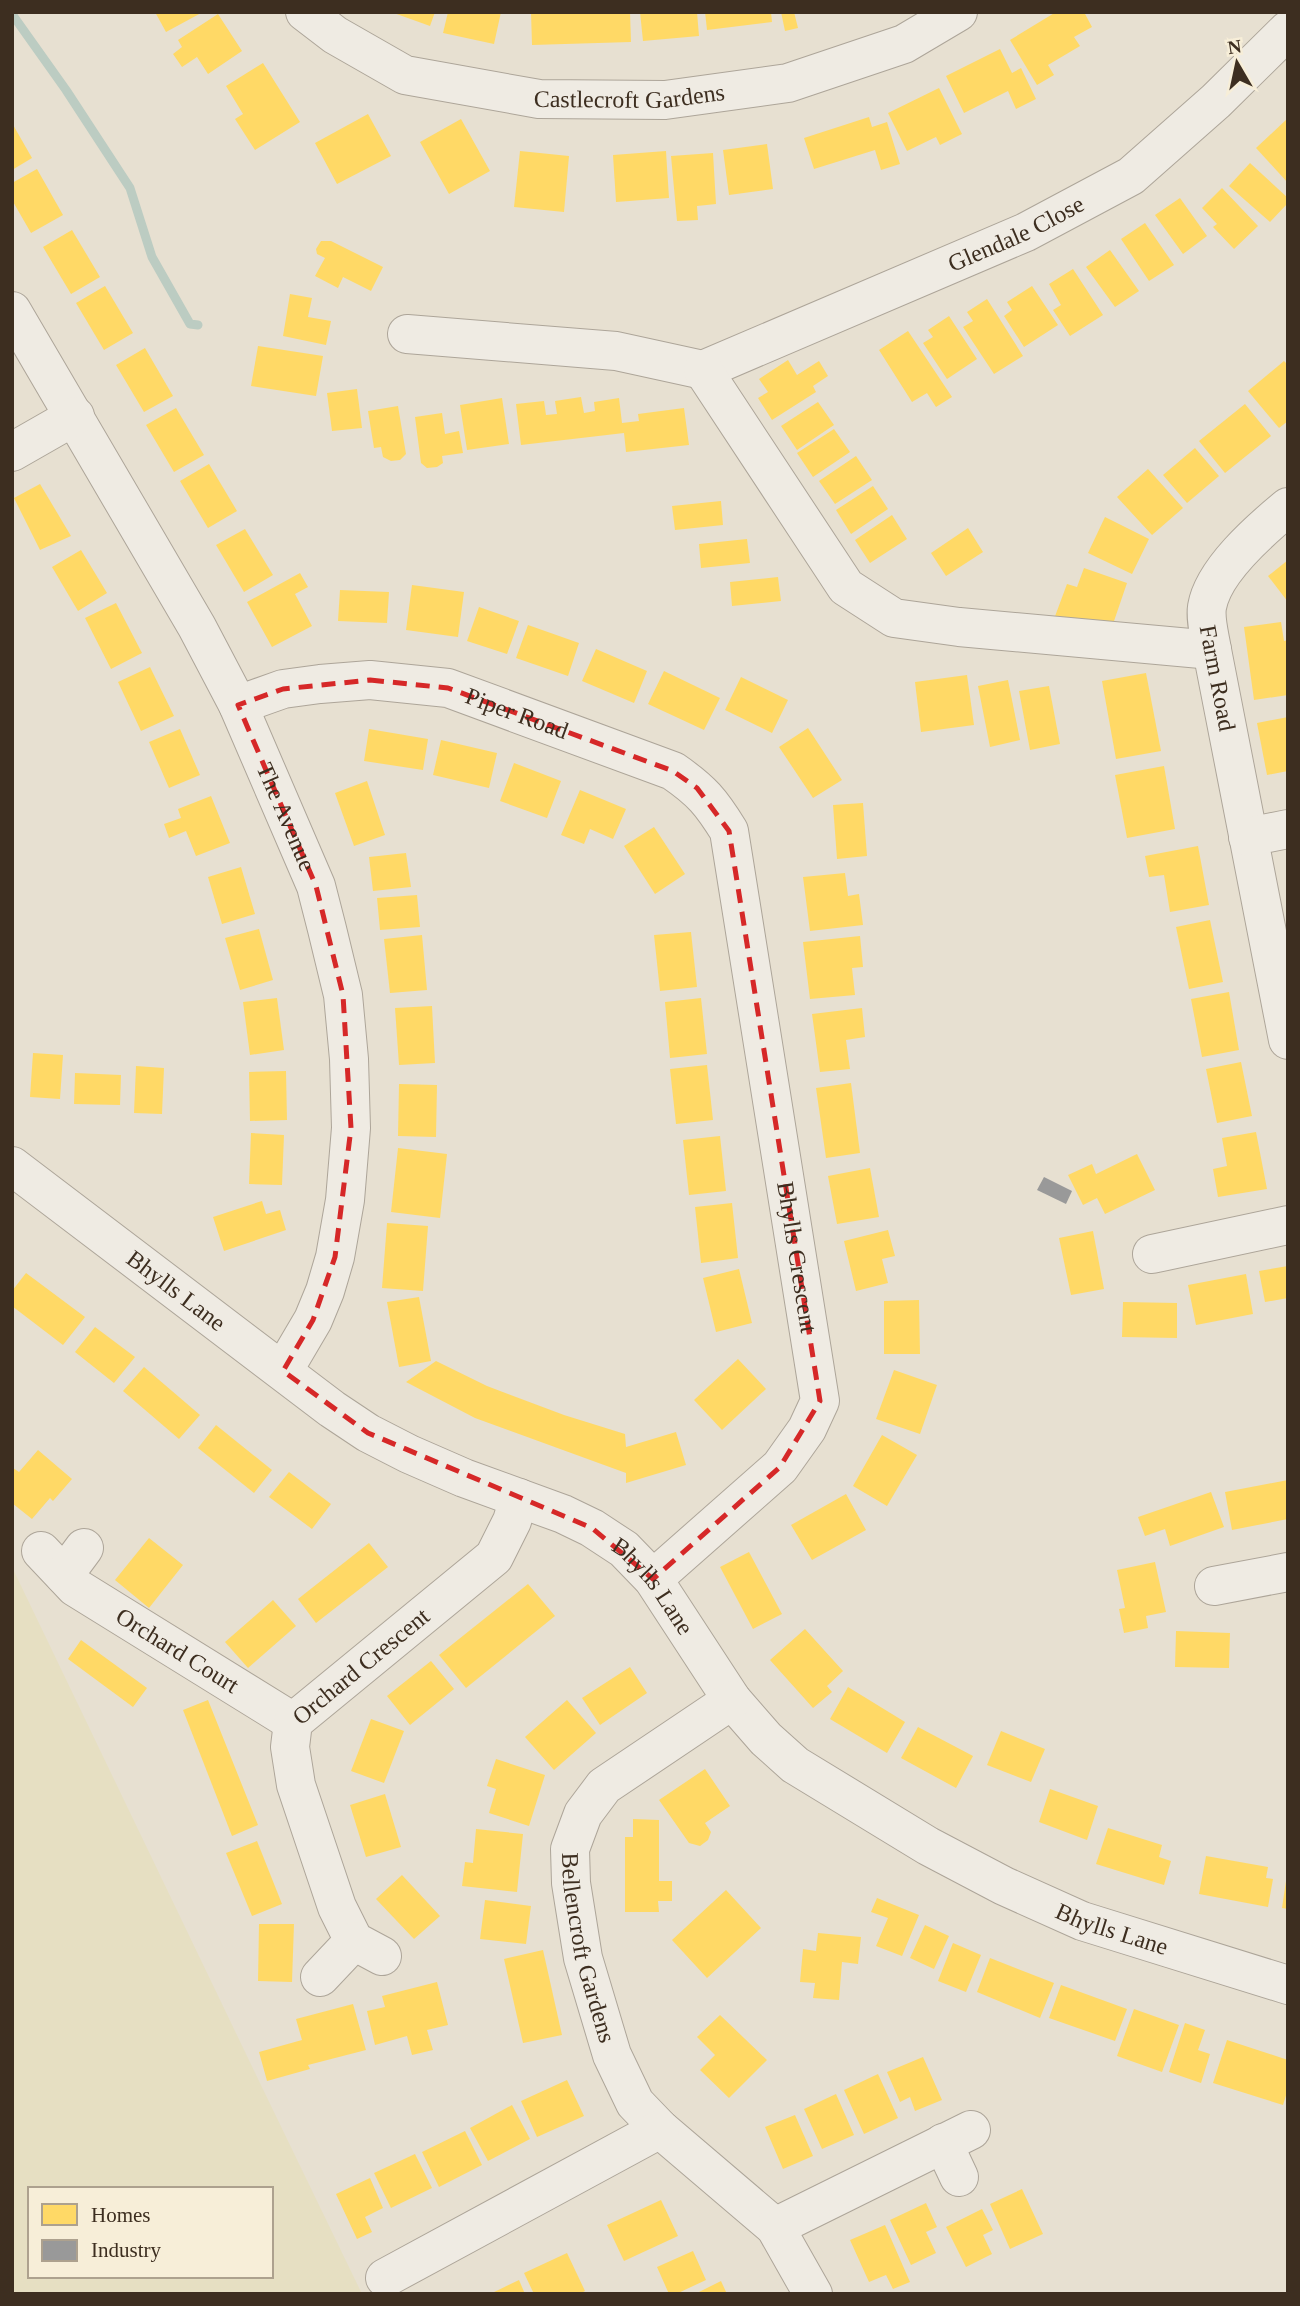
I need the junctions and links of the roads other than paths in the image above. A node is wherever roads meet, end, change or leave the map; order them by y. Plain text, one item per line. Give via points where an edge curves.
1 (305, 12) edge
2 (958, 12) edge
3 (1288, 30) edge
4 (12, 311) edge
5 (407, 334) dead end
6 (703, 370) junction
7 (75, 416) junction
8 (12, 452) edge
9 (1288, 507) edge
10 (1212, 650) junction
11 (239, 705) junction
12 (1288, 829) edge
13 (1248, 837) junction
14 (736, 868) joint
15 (1288, 1040) edge
16 (12, 1166) edge
17 (1288, 1225) edge
18 (1152, 1254) dead end
19 (283, 1371) junction
20 (519, 1498) junction
21 (63, 1558) dead end
22 (1288, 1572) edge
23 (653, 1579) junction
24 (1214, 1586) dead end
25 (732, 1700) junction
26 (293, 1722) junction
27 (320, 1977) dead end
28 (1288, 1985) edge
29 (660, 2129) junction
30 (959, 2177) dead end
31 (775, 2227) junction
32 (385, 2278) dead end
33 (813, 2294) edge

1 - 2 street, Castlecroft Gardens via 405,75 539,99 665,100 788,83 904,44
3 - 6 street, Glendale Close via 1130,176 1026,232
4 - 7 street, The Avenue
5 - 6 street via 616,351
6 - 10 street via 846,587 894,618
7 - 8 street
7 - 11 street, The Avenue
9 - 10 street, Farm Road via 1215,582 1207,608
10 - 13 street, Farm Road
11 - 14 street, Piper Road via 284,689 320,684 370,680 448,688 673,771 715,808 729,831
11 - 19 street, The Avenue via 316,887 343,995 349,1059 351,1128 335,1256 313,1320
12 - 13 street
13 - 15 street, Farm Road
14 - 23 street, Bhylls Crescent via 820,1401 807,1429 779,1466
16 - 19 street, Bhylls Lane
17 - 18 street
19 - 20 street, Bhylls Lane via 368,1433
20 - 23 street, Bhylls Lane via 592,1528 624,1549
20 - 26 street, Orchard Crescent via 494,1556
21 - 26 street, Orchard Court via 75,1587
22 - 24 street
23 - 25 street, Bhylls Lane
25 - 28 street, Bhylls Lane via 795,1765 993,1880 1082,1921
25 - 29 street, Bellencroft Gardens via 604,1786 583,1814 570,1849 583,1958 612,2055 635,2103
26 - 27 street, Orchard Crescent via 290,1747 296,1785 337,1907 368,1949
29 - 31 street, Bellencroft Gardens
29 - 32 street
30 - 31 street via 957,2136
31 - 33 street, Bellencroft Gardens

